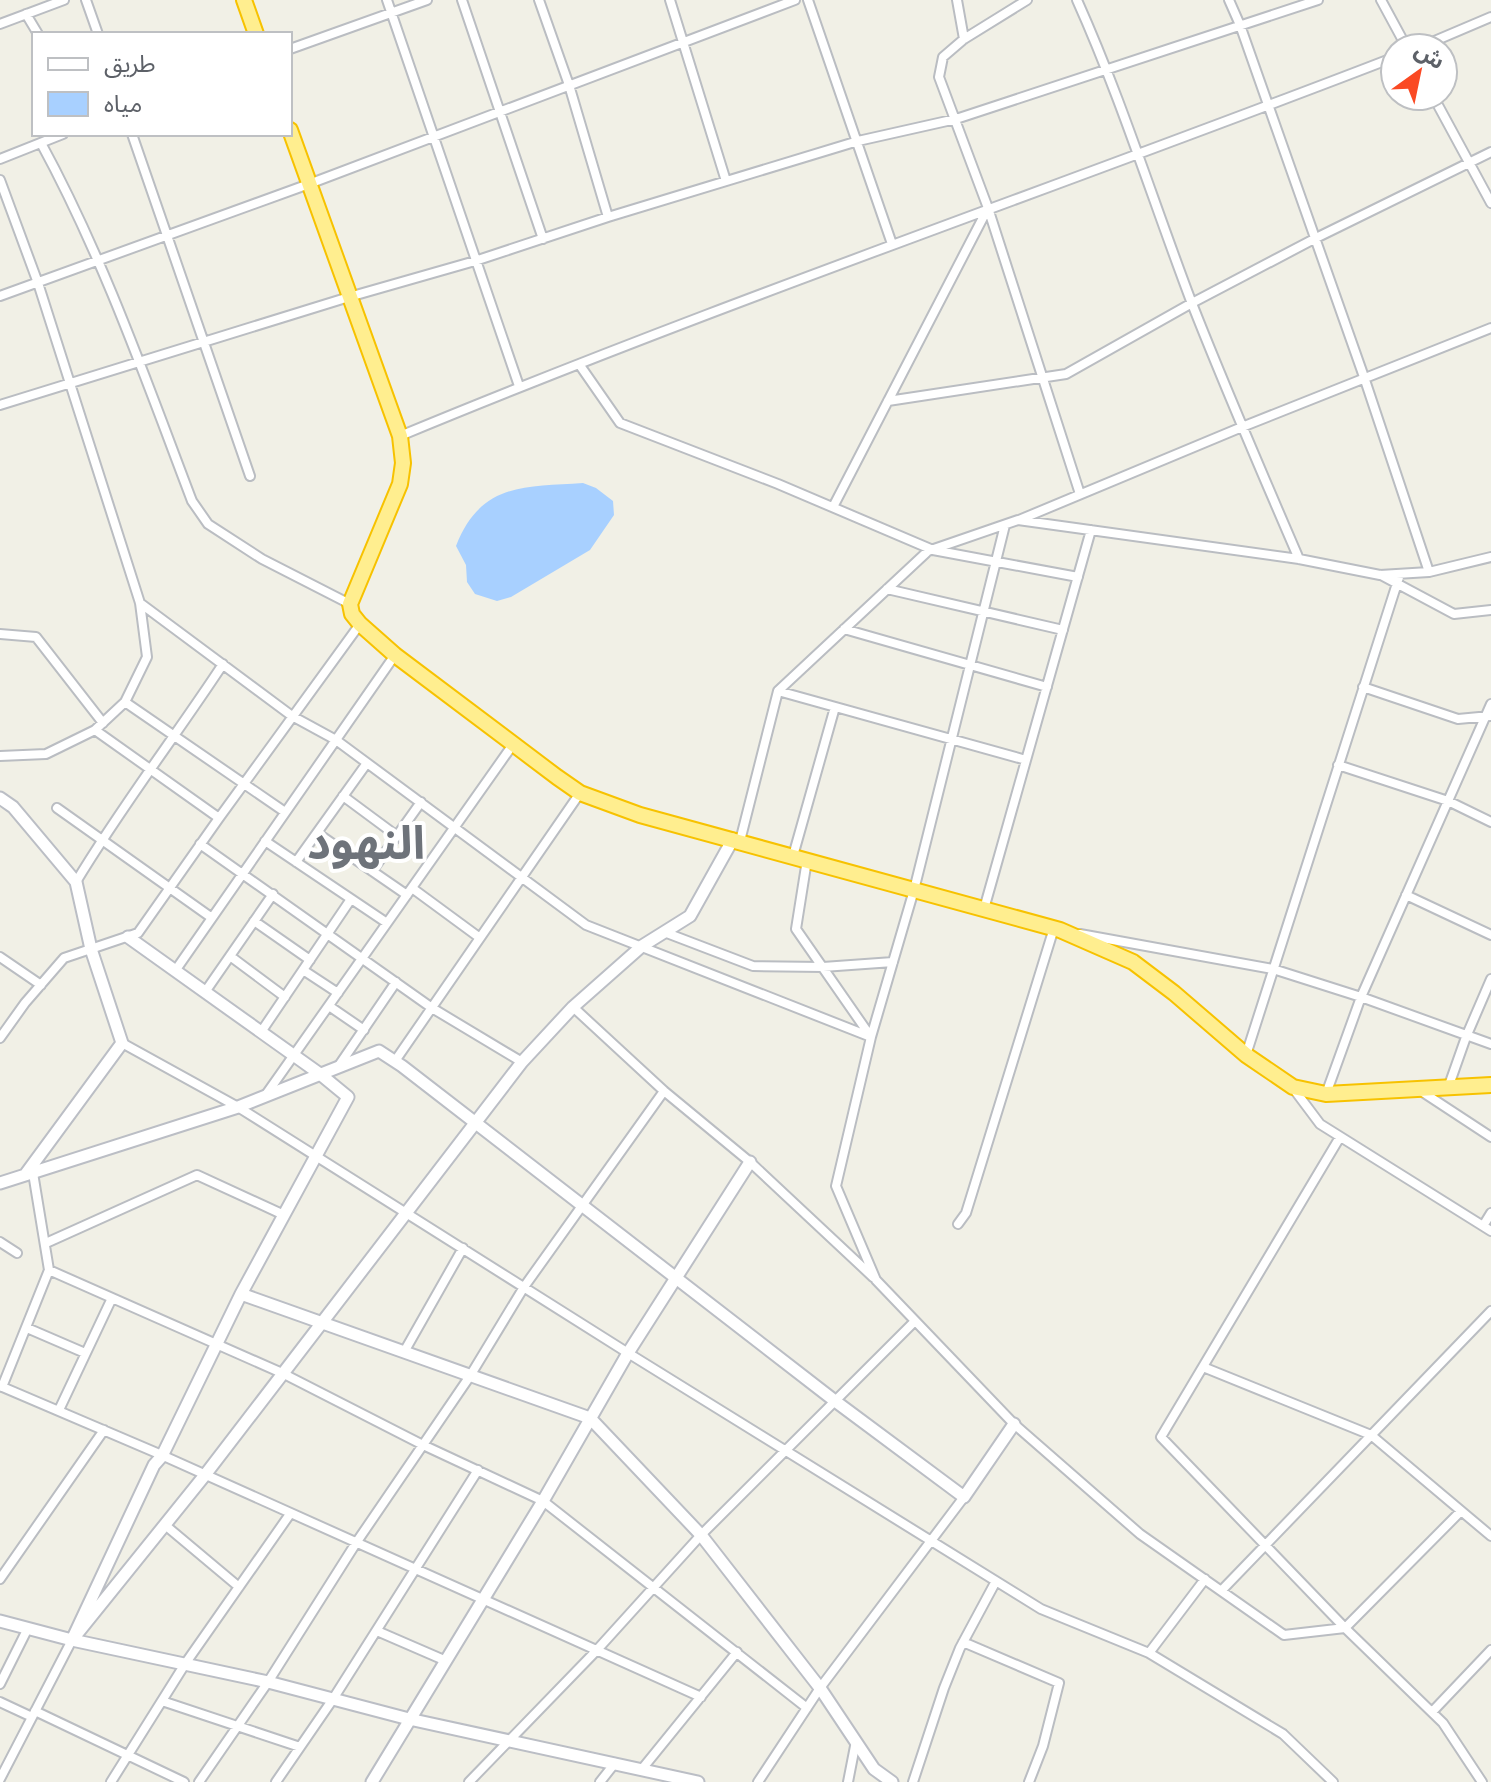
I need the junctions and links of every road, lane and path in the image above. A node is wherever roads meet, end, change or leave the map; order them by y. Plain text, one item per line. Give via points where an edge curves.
1 (64, 0) edge
2 (86, 0) edge
3 (244, 0) edge
4 (387, 0) edge
5 (427, 0) edge
6 (462, 0) edge
7 (539, 0) edge
8 (670, 0) edge
9 (795, 0) edge
10 (808, 0) edge
11 (957, 0) edge
12 (1027, 0) edge
13 (1077, 0) edge
14 (1229, 0) edge
15 (1318, 0) edge
16 (1381, 0) edge
17 (391, 13) junction
18 (26, 14) junction
19 (1491, 17) edge
20 (0, 24) edge
21 (1240, 25) junction
22 (37, 32) edge
23 (97, 32) edge
24 (255, 32) edge
25 (1398, 32) edge
26 (1456, 32) edge
27 (964, 39) junction
28 (684, 41) junction
29 (292, 48) edge
30 (1379, 63) edge
31 (1108, 69) junction
32 (569, 85) junction
33 (1269, 106) junction
34 (500, 110) junction
35 (1442, 112) edge
36 (956, 119) junction
37 (435, 135) junction
38 (58, 136) edge
39 (133, 136) edge
40 (292, 136) edge
41 (858, 141) junction
42 (41, 143) junction
43 (1491, 152) edge
44 (1137, 156) junction
45 (0, 159) edge
46 (1470, 165) junction
47 (0, 180) edge
48 (726, 181) junction
49 (309, 184) junction
50 (1491, 203) edge
51 (988, 208) junction
52 (608, 217) junction
53 (167, 235) junction
54 (1316, 238) junction
55 (543, 239) junction
56 (892, 244) junction
57 (100, 260) junction
58 (475, 261) junction
59 (38, 283) junction
60 (0, 296) edge
61 (349, 297) junction
62 (1192, 303) junction
63 (1491, 328) edge
64 (202, 342) junction
65 (139, 361) junction
66 (579, 364) junction
67 (1364, 377) junction
68 (1043, 378) junction
69 (69, 382) junction
70 (519, 386) junction
71 (888, 401) junction
72 (0, 405) edge
73 (1242, 427) junction
74 (400, 436) junction
75 (250, 476) dead end
76 (1080, 494) junction
77 (833, 507) junction
78 (1018, 520) junction
79 (1005, 525) junction
80 (1091, 530) junction
81 (933, 550) junction
82 (1491, 557) edge
83 (1299, 559) junction
84 (996, 561) junction
85 (1429, 572) junction
86 (1400, 574) junction
87 (1380, 575) junction
88 (1078, 577) junction
89 (1396, 584) junction
90 (887, 589) junction
91 (140, 603) junction
92 (350, 604) junction
93 (1491, 610) edge
94 (984, 612) junction
95 (360, 624) junction
96 (844, 629) junction
97 (1063, 630) junction
98 (0, 634) edge
99 (395, 655) junction
100 (223, 664) junction
101 (970, 665) junction
102 (1047, 687) junction
103 (1363, 687) junction
104 (778, 691) junction
105 (125, 702) junction
106 (1491, 704) edge
107 (835, 707) junction
108 (292, 716) junction
109 (1489, 716) edge
110 (103, 723) junction
111 (95, 730) junction
112 (175, 737) junction
113 (952, 739) junction
114 (336, 740) junction
115 (514, 743) junction
116 (0, 756) edge
117 (1026, 760) junction
118 (367, 763) junction
119 (1338, 765) junction
120 (150, 769) junction
121 (244, 785) junction
122 (580, 793) junction
123 (343, 796) junction
124 (0, 798) edge
125 (1448, 801) junction
126 (421, 802) junction
127 (57, 808) dead end
128 (285, 812) junction
129 (219, 818) junction
130 (1491, 822) edge
131 (455, 827) junction
132 (317, 833) junction
133 (397, 836) junction
134 (103, 838) junction
135 (736, 840) junction
136 (265, 841) junction
137 (200, 844) junction
138 (800, 858) junction
139 (296, 862) junction
140 (372, 871) junction
141 (243, 874) junction
142 (523, 876) junction
143 (76, 882) junction
144 (169, 889) junction
145 (914, 890) junction
146 (409, 892) junction
147 (273, 894) junction
148 (1406, 895) junction
149 (351, 899) junction
150 (984, 909) junction
151 (212, 918) junction
152 (254, 921) junction
153 (387, 923) junction
154 (1057, 929) junction
155 (664, 932) junction
156 (328, 933) junction
157 (1491, 935) edge
158 (128, 937) junction
159 (480, 938) junction
160 (642, 946) junction
161 (91, 949) junction
162 (230, 956) junction
163 (0, 957) edge
164 (362, 958) junction
165 (310, 960) junction
166 (893, 962) junction
167 (823, 967) junction
168 (1273, 969) junction
169 (303, 970) junction
170 (175, 971) junction
171 (1491, 979) edge
172 (396, 982) junction
173 (41, 985) junction
174 (205, 992) junction
175 (338, 993) junction
176 (285, 997) junction
177 (1361, 997) junction
178 (329, 1006) junction
179 (573, 1007) junction
180 (432, 1008) junction
181 (364, 1030) junction
182 (261, 1032) junction
183 (871, 1037) junction
184 (1466, 1037) junction
185 (0, 1038) edge
186 (122, 1043) junction
187 (1491, 1044) edge
188 (294, 1055) junction
189 (1246, 1055) junction
190 (395, 1061) junction
191 (522, 1062) junction
192 (338, 1067) junction
193 (320, 1074) junction
194 (1491, 1085) edge
195 (1293, 1087) junction
196 (1416, 1088) junction
197 (1448, 1088) junction
198 (664, 1091) junction
199 (1326, 1094) junction
200 (264, 1097) junction
201 (238, 1107) junction
202 (475, 1124) junction
203 (1340, 1137) junction
204 (1491, 1137) edge
205 (316, 1156) junction
206 (750, 1162) junction
207 (29, 1174) junction
208 (0, 1183) edge
209 (582, 1206) junction
210 (407, 1213) junction
211 (1491, 1213) edge
212 (284, 1215) junction
213 (958, 1224) dead end
214 (1487, 1228) edge
215 (0, 1242) edge
216 (46, 1243) junction
217 (463, 1248) junction
218 (17, 1253) dead end
219 (49, 1270) junction
220 (676, 1278) junction
221 (876, 1280) junction
222 (524, 1287) junction
223 (241, 1294) junction
224 (112, 1298) junction
225 (1491, 1311) edge
226 (915, 1321) junction
227 (321, 1323) junction
228 (27, 1328) junction
229 (217, 1344) junction
230 (404, 1352) junction
231 (85, 1353) junction
232 (628, 1353) junction
233 (1203, 1367) junction
234 (282, 1373) junction
235 (470, 1376) junction
236 (1, 1386) edge
237 (835, 1401) junction
238 (59, 1410) junction
239 (590, 1418) junction
240 (1014, 1424) junction
241 (104, 1430) junction
242 (1371, 1435) junction
243 (423, 1445) junction
244 (787, 1450) junction
245 (162, 1456) junction
246 (478, 1470) junction
247 (205, 1475) junction
248 (964, 1497) junction
249 (543, 1501) junction
250 (1460, 1512) junction
251 (290, 1514) junction
252 (165, 1525) junction
253 (701, 1535) junction
254 (1491, 1536) edge
255 (933, 1541) junction
256 (356, 1543) junction
257 (1266, 1544) junction
258 (416, 1570) junction
259 (0, 1579) edge
260 (1205, 1579) junction
261 (996, 1581) junction
262 (239, 1587) junction
263 (654, 1587) junction
264 (1222, 1590) junction
265 (482, 1599) junction
266 (0, 1621) edge
267 (28, 1628) junction
268 (1345, 1628) junction
269 (377, 1631) junction
270 (72, 1640) junction
271 (963, 1642) junction
272 (1491, 1650) edge
273 (596, 1651) junction
274 (737, 1652) junction
275 (1149, 1653) junction
276 (444, 1660) junction
277 (185, 1664) junction
278 (268, 1682) junction
279 (0, 1684) edge
280 (820, 1688) junction
281 (701, 1697) junction
282 (333, 1699) junction
283 (162, 1701) junction
284 (0, 1702) edge
285 (807, 1708) junction
286 (1432, 1712) junction
287 (34, 1714) junction
288 (409, 1719) junction
289 (237, 1726) junction
290 (509, 1740) junction
291 (856, 1741) junction
292 (300, 1747) junction
293 (128, 1755) junction
294 (615, 1763) junction
295 (642, 1769) junction
296 (0, 1779) edge
297 (111, 1782) edge
298 (184, 1782) edge
299 (199, 1782) edge
300 (276, 1782) edge
301 (372, 1782) edge
302 (469, 1782) edge
303 (600, 1782) edge
304 (698, 1782) edge
305 (758, 1782) edge
306 (848, 1782) edge
307 (892, 1782) edge
308 (913, 1782) edge
309 (1029, 1782) edge
310 (1333, 1782) edge
311 (1482, 1782) edge

1 - 18 street
2 - 23 street
3 - 24 highway
4 - 17 street
5 - 17 street
6 - 34 street
7 - 32 street
8 - 28 street
9 - 28 street
10 - 41 street
11 - 27 street
12 - 27 street
13 - 31 street
14 - 21 street
15 - 21 street
16 - 25 street
17 - 29 street
17 - 37 street
18 - 20 street
18 - 22 street
19 - 26 street
21 - 31 street
21 - 33 street
27 - 36 street via 943,57 939,77
28 - 32 street
28 - 48 street
30 - 33 street
31 - 36 street
31 - 44 street
32 - 34 street
32 - 52 street
33 - 44 street
33 - 54 street
34 - 37 street
34 - 55 street
35 - 46 street
36 - 41 street
36 - 51 street
37 - 49 street
37 - 58 street
38 - 42 street
39 - 53 street
40 - 49 highway
41 - 48 street
41 - 56 street
42 - 45 street
42 - 57 street
43 - 46 street
44 - 51 street
44 - 62 street
46 - 50 street
46 - 54 street
47 - 59 street
48 - 52 street
49 - 53 street
49 - 61 highway
51 - 56 street
51 - 68 street
51 - 71 street
52 - 55 street
53 - 57 street
53 - 64 street
54 - 62 street
54 - 67 street
55 - 58 street
56 - 66 street
57 - 59 street
57 - 65 street
58 - 61 street
58 - 70 street
59 - 60 street
59 - 69 street
61 - 64 street
61 - 74 highway
62 - 68 street via 1066,374
62 - 73 street
63 - 67 street
64 - 65 street
64 - 75 street
65 - 69 street
65 - 92 street via 192,501 208,524
66 - 70 street
66 - 77 street via 620,423
67 - 73 street
67 - 85 street
68 - 71 street
68 - 76 street
69 - 72 street
69 - 91 street
70 - 74 street
71 - 77 street
73 - 76 street
73 - 83 street
74 - 92 highway via 400,484
76 - 78 street
77 - 81 street
78 - 79 street
78 - 80 street
79 - 81 street
79 - 84 street
80 - 83 street
80 - 88 street
81 - 84 street
81 - 90 street
82 - 85 street
83 - 87 street
84 - 88 street
84 - 94 street
85 - 86 street
86 - 87 street
86 - 89 street
87 - 89 street
88 - 97 street
89 - 93 street via 1454,614
89 - 103 street
90 - 94 street
90 - 96 street
91 - 100 street
91 - 105 street via 147,657
92 - 95 highway
94 - 97 street
94 - 101 street
95 - 99 highway
95 - 108 street
96 - 101 street
96 - 104 street
97 - 102 street
98 - 110 street via 36,637
99 - 114 street
99 - 115 highway
100 - 108 street
100 - 112 street
101 - 102 street
101 - 113 street
102 - 117 street
103 - 109 street via 1458,719
103 - 119 street
104 - 107 street
104 - 135 street
105 - 110 street
105 - 112 street
106 - 109 street
107 - 113 street
107 - 138 street
108 - 114 street
108 - 121 street
109 - 125 street
110 - 111 street
111 - 116 street via 46,754
111 - 120 street
112 - 120 street
112 - 121 street
113 - 117 street
113 - 145 street
114 - 118 street
114 - 128 street
115 - 122 highway
115 - 131 street
117 - 150 street
118 - 123 street
118 - 126 street
119 - 125 street
119 - 168 street
120 - 129 street
120 - 134 street
121 - 128 street
121 - 129 street
122 - 135 highway
122 - 142 street
123 - 132 street
123 - 133 street
124 - 143 street
125 - 130 street
125 - 148 street
126 - 131 street
126 - 133 street
127 - 134 street
128 - 136 street
129 - 137 street
131 - 142 street
131 - 146 street
132 - 139 street
132 - 140 street
133 - 140 street
134 - 143 street
134 - 144 street
135 - 138 highway
135 - 155 street via 690,916
136 - 139 street
136 - 141 street
137 - 141 street
137 - 144 street
138 - 145 highway
138 - 167 street via 796,929
139 - 149 street
140 - 146 street
141 - 147 street
141 - 151 street
142 - 159 street
142 - 160 street via 586,925
143 - 161 street
144 - 151 street
144 - 158 street via 138,933
145 - 150 highway
145 - 166 street
146 - 153 street
146 - 159 street
147 - 152 street
147 - 156 street
148 - 157 street
148 - 177 street
149 - 153 street
149 - 156 street
150 - 154 highway
151 - 170 street
152 - 162 street
152 - 165 street
153 - 164 street
154 - 168 street
154 - 189 highway via 1133,962
154 - 213 street via 966,1213
155 - 160 street
155 - 167 street via 753,966
156 - 164 street
156 - 165 street
158 - 161 street
158 - 170 street
159 - 180 street
160 - 179 street
160 - 183 street
161 - 173 street via 64,958
161 - 186 street
162 - 174 street
162 - 176 street
163 - 173 street
164 - 172 street
164 - 175 street
165 - 169 street
166 - 167 street
166 - 183 street
167 - 183 street
168 - 177 street
168 - 189 street
169 - 175 street
169 - 176 street
170 - 174 street
171 - 184 street
172 - 180 street
172 - 181 street
173 - 185 street
174 - 182 street
175 - 178 street
176 - 182 street
177 - 184 street
177 - 199 street
178 - 181 street
178 - 188 street
179 - 191 street
179 - 198 street
180 - 190 street
180 - 191 street
181 - 192 street
182 - 188 street
183 - 221 street via 836,1186
184 - 187 street
184 - 197 street
186 - 201 street
186 - 207 street
188 - 193 street
188 - 200 street
189 - 195 highway
190 - 192 street via 379,1051
190 - 202 street
191 - 202 street
192 - 193 street
193 - 200 street
193 - 205 street via 348,1097
194 - 197 highway
195 - 199 highway
195 - 203 street via 1320,1124
196 - 197 highway
196 - 199 highway
196 - 204 street
198 - 206 street
198 - 209 street
200 - 201 street
201 - 205 street
201 - 207 street
202 - 209 street
202 - 210 street
203 - 214 street
203 - 233 street
205 - 210 street
205 - 212 street
206 - 220 street
206 - 221 street
207 - 208 street
207 - 216 street
209 - 220 street
209 - 222 street
210 - 217 street
210 - 227 street
211 - 214 street
212 - 216 street via 197,1175
212 - 223 street
215 - 218 street
216 - 219 street
217 - 222 street
217 - 230 street
219 - 224 street
219 - 228 street
220 - 232 street
220 - 237 street
221 - 226 street
222 - 232 street
222 - 235 street
223 - 227 street
223 - 229 street
224 - 229 street
224 - 231 street
225 - 242 street
226 - 237 street
226 - 240 street
227 - 230 street
227 - 234 street
228 - 231 street
228 - 236 street
229 - 234 street
229 - 245 street
230 - 235 street
231 - 238 street
232 - 239 street
232 - 244 street
233 - 242 street
233 - 257 street via 1161,1437
234 - 243 street
234 - 247 street
235 - 239 street
235 - 243 street
236 - 238 street
237 - 244 street
237 - 248 street
238 - 241 street
239 - 249 street
239 - 253 street
240 - 248 street
240 - 260 street via 1140,1534
241 - 245 street
241 - 259 street
242 - 250 street
242 - 257 street
243 - 246 street
243 - 256 street
244 - 253 street
244 - 255 street
245 - 247 street
245 - 270 street
246 - 249 street
246 - 258 street
247 - 251 street
247 - 252 street
248 - 255 street
249 - 263 street
249 - 265 street
250 - 254 street
250 - 268 street
251 - 256 street
251 - 262 street
252 - 262 street
252 - 270 street
253 - 263 street
253 - 280 street
255 - 261 street
255 - 280 street
256 - 258 street
256 - 278 street
257 - 264 street
257 - 268 street
258 - 265 street
258 - 269 street
260 - 264 street
260 - 275 street
261 - 271 street
261 - 275 street via 1041,1609
262 - 277 street
263 - 273 street
263 - 274 street
264 - 268 street via 1284,1635
265 - 273 street
265 - 276 street
266 - 267 street
267 - 270 street
267 - 279 street
268 - 286 street
269 - 276 street
269 - 282 street
270 - 277 street
270 - 287 street
271 - 308 street
271 - 309 street via 1059,1683
272 - 286 street
273 - 281 street
273 - 290 street
274 - 281 street
274 - 285 street
275 - 310 street via 1283,1734
276 - 288 street
277 - 278 street
277 - 283 street
278 - 282 street
278 - 289 street
280 - 285 street
280 - 291 street
281 - 295 street
282 - 288 street
282 - 292 street
283 - 289 street
283 - 293 street
284 - 287 street
285 - 305 street
286 - 311 street
287 - 293 street
287 - 296 street
288 - 290 street
288 - 301 street
289 - 292 street
289 - 299 street
290 - 294 street
290 - 302 street
291 - 306 street
291 - 307 street via 874,1769
292 - 300 street
293 - 297 street
293 - 298 street
294 - 295 street
294 - 303 street
295 - 304 street

